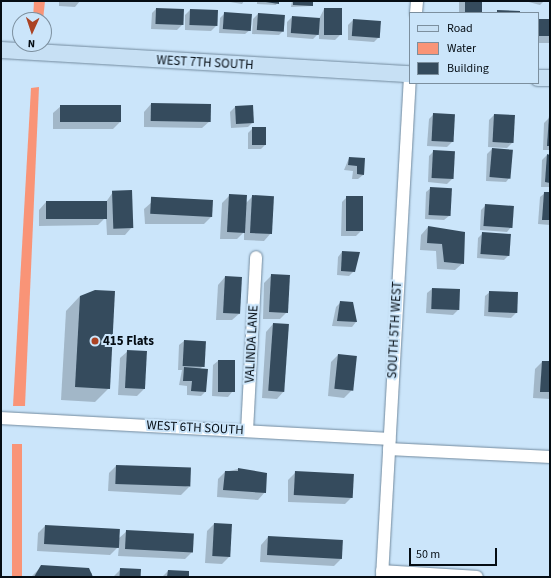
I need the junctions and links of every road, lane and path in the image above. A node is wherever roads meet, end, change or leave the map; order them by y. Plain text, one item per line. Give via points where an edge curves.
1 (417, 1) edge
2 (416, 12) edge
3 (1, 50) edge
4 (409, 74) edge
5 (539, 78) edge
6 (550, 78) edge
7 (410, 84) edge
8 (256, 257) dead end
9 (1, 418) edge
10 (247, 431) junction
11 (389, 444) junction
12 (550, 457) edge
13 (382, 574) edge
14 (477, 577) edge

1 - 2 street
3 - 4 main road, WEST 7TH SOUTH
5 - 6 main road
7 - 11 street, SOUTH 5TH WEST
8 - 10 street, VALINDA LANE
9 - 10 street, WEST 6TH SOUTH
10 - 11 street, WEST 6TH SOUTH
11 - 12 street, WEST 6TH SOUTH
11 - 13 street, SOUTH 5TH WEST
13 - 14 street

